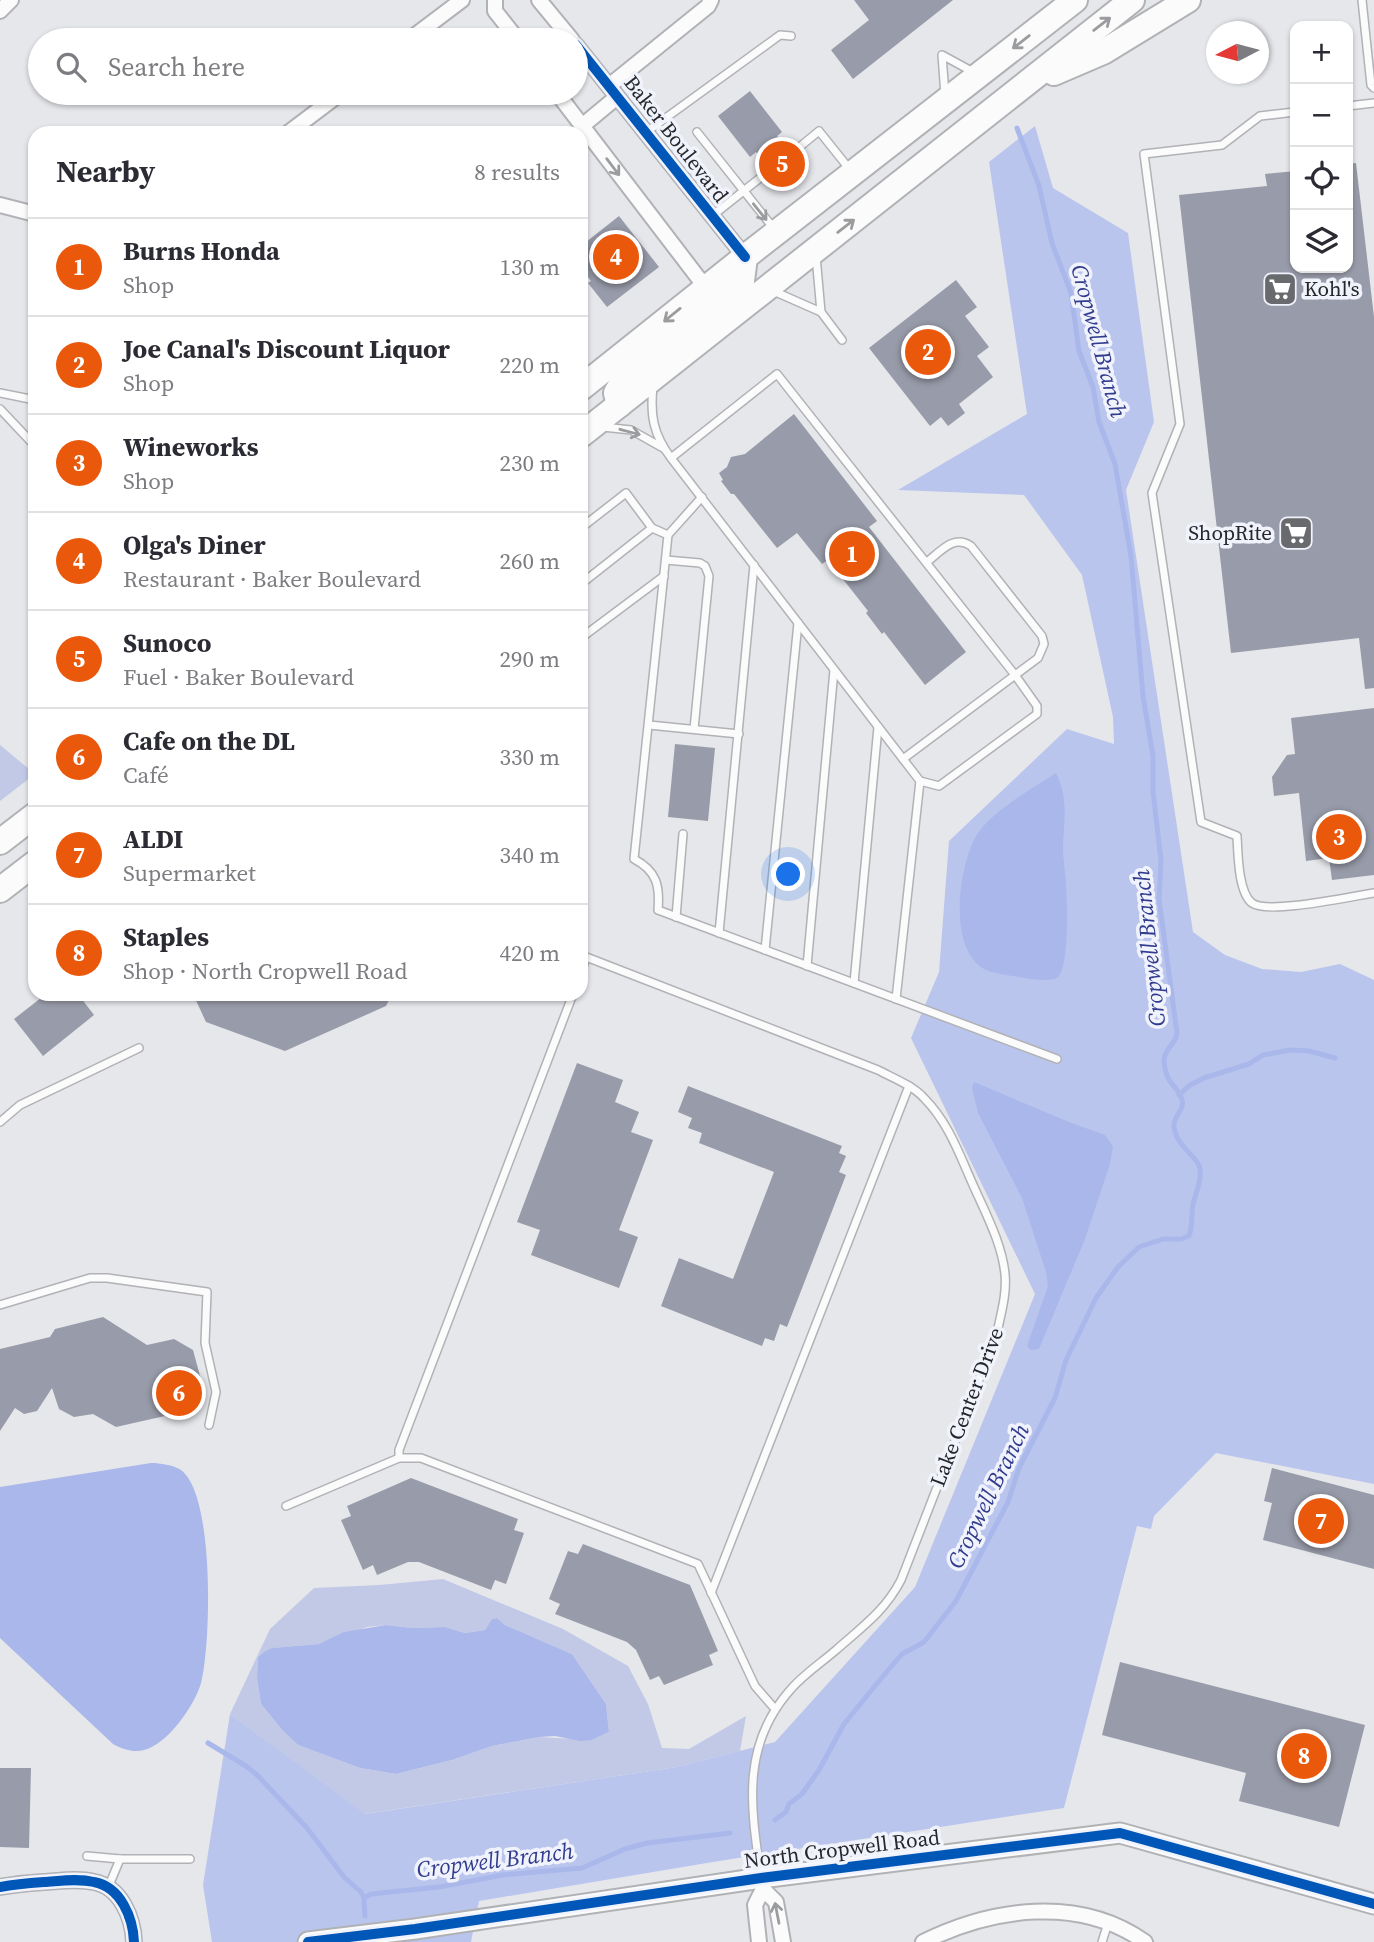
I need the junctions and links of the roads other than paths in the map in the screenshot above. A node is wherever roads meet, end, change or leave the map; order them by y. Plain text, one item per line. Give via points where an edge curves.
1 (11, 0) edge
2 (462, 0) edge
3 (495, 0) edge
4 (539, 0) edge
5 (711, 0) edge
6 (1075, 0) edge
7 (1132, 0) edge
8 (1188, 0) edge
9 (1362, 0) edge
10 (0, 11) edge
11 (425, 28) edge
12 (508, 28) edge
13 (562, 28) edge
14 (791, 36) dead end
15 (936, 46) dead end
16 (942, 55) junction
17 (588, 60) edge
18 (979, 75) junction
19 (1024, 85) junction
20 (1374, 88) edge
21 (613, 92) junction
22 (945, 102) junction
23 (1374, 103) edge
24 (325, 105) edge
25 (564, 105) edge
26 (1353, 105) edge
27 (1290, 113) edge
28 (297, 126) edge
29 (575, 126) edge
30 (580, 126) edge
31 (697, 132) dead end
32 (645, 133) junction
33 (588, 143) edge
34 (791, 154) dead end
35 (770, 170) dead end
36 (853, 174) junction
37 (744, 191) junction
38 (0, 205) edge
39 (28, 212) edge
40 (712, 216) junction
41 (777, 233) junction
42 (816, 250) junction
43 (745, 257) junction
44 (706, 288) junction
45 (767, 288) junction
46 (821, 312) junction
47 (842, 340) dead end
48 (588, 376) edge
49 (654, 378) junction
50 (0, 393) edge
51 (28, 399) edge
52 (619, 405) junction
53 (0, 409) edge
54 (588, 429) edge
55 (588, 431) edge
56 (28, 439) edge
57 (664, 448) junction
58 (671, 458) junction
59 (702, 498) junction
60 (588, 523) edge
61 (653, 528) junction
62 (668, 535) junction
63 (666, 559) junction
64 (927, 562) junction
65 (754, 565) junction
66 (664, 576) junction
67 (588, 579) edge
68 (798, 622) junction
69 (588, 633) edge
70 (834, 670) junction
71 (1015, 675) junction
72 (649, 725) junction
73 (878, 727) junction
74 (694, 729) junction
75 (739, 734) junction
76 (903, 759) junction
77 (920, 781) junction
78 (28, 820) edge
79 (683, 834) dead end
80 (0, 842) edge
81 (28, 868) edge
82 (0, 890) edge
83 (1374, 893) edge
84 (676, 917) junction
85 (719, 933) junction
86 (765, 950) junction
87 (588, 959) edge
88 (807, 966) junction
89 (854, 984) junction
90 (896, 999) junction
91 (570, 1001) edge
92 (139, 1048) dead end
93 (1057, 1059) dead end
94 (909, 1086) junction
95 (0, 1122) edge
96 (0, 1305) edge
97 (209, 1425) dead end
98 (399, 1458) junction
99 (286, 1506) dead end
100 (711, 1593) junction
101 (775, 1709) junction
102 (87, 1856) dead end
103 (120, 1859) junction
104 (190, 1859) dead end
105 (762, 1884) junction
106 (0, 1887) edge
107 (108, 1888) junction
108 (1374, 1904) edge
109 (1108, 1923) junction
110 (949, 1936) edge
111 (134, 1942) edge
112 (308, 1942) edge
113 (759, 1942) edge
114 (783, 1942) edge
115 (923, 1942) edge
116 (1102, 1942) edge
117 (1145, 1942) edge

1 - 10 street
2 - 11 street
3 - 12 street via 495,11
4 - 13 street
5 - 21 street
6 -> 18 highway
19 -> 7 highway
8 - 19 highway via 1103,52
9 - 20 lane
14 - 32 lane via 780,35
15 - 16 lane
16 - 18 lane
16 - 22 lane
17 - 21 street, Baker Boulevard
18 - 22 highway
42 -> 19 highway
21 - 30 street
21 - 32 street, Baker Boulevard
22 - 36 highway
23 - 26 lane
24 - 28 street
25 - 29 street
27 - 83 lane via 1260,116 1222,145 1144,154 1180,424 1152,493 1201,822 1237,836 1245,893 1261,907
31 - 37 lane
32 - 40 street, Baker Boulevard
33 -> 44 street
34 - 36 lane via 819,131
35 - 37 lane
36 - 41 highway
37 - 40 lane
37 -> 41 lane
38 - 39 street
40 - 43 street, Baker Boulevard
41 - 43 highway
42 - 45 highway
42 - 46 lane
43 - 44 highway
43 - 52 highway via 742,281 733,293 624,379 616,393
44 -> 48 highway
45 - 46 lane
45 - 49 highway
46 - 47 lane
49 - 52 highway
49 - 57 lane via 651,416
50 - 51 lane
52 - 54 highway
53 - 56 lane
55 -> 57 lane via 631,430
57 - 58 lane
58 - 59 lane
58 - 64 lane via 777,374
59 - 62 lane
59 - 65 lane
60 - 61 lane via 626,493
61 - 62 lane
61 - 67 lane
62 - 63 lane
63 - 66 lane
63 - 74 lane via 700,563 709,576
64 - 71 lane
64 - 71 lane via 950,544 965,542 1042,636 1043,651
65 - 68 lane
65 - 75 lane
66 - 69 lane
66 - 72 lane
68 - 70 lane
68 - 86 lane
70 - 73 lane
70 - 88 lane
71 - 76 lane
71 - 77 lane via 1037,706 1035,718 939,786
72 - 74 lane
72 - 84 lane via 634,859 653,872 658,883 658,910
73 - 76 lane
73 - 89 lane
74 - 75 lane
75 - 85 lane
76 - 77 lane
77 - 90 lane
78 - 80 highway
79 - 84 lane
81 - 82 highway
84 - 85 lane
85 - 86 lane
86 - 88 lane
87 - 94 lane, Lake Center Drive
88 - 89 lane
89 - 90 lane
90 - 93 lane
91 - 98 lane
92 - 95 lane via 20,1105
94 - 100 lane
94 - 101 lane, Lake Center Drive via 945,1124 999,1246 1005,1295 997,1333 890,1601 794,1686
96 - 97 lane via 90,1278 208,1292 205,1343 216,1392
98 - 99 lane
98 - 100 lane via 421,1458 698,1564
100 - 101 lane via 755,1686
101 - 105 lane, Lake Center Drive via 761,1740 751,1792
102 - 103 lane
103 - 104 lane
103 - 107 lane
105 - 108 street, North Cropwell Road via 1121,1833
105 - 112 street, North Cropwell Road
105 - 113 street via 755,1905
114 -> 105 street via 776,1902
106 - 107 street via 73,1880
107 - 111 street via 124,1905 133,1924
109 - 110 street via 1071,1912 1031,1912 987,1917
109 - 116 lane
109 - 117 street
110 - 115 street

